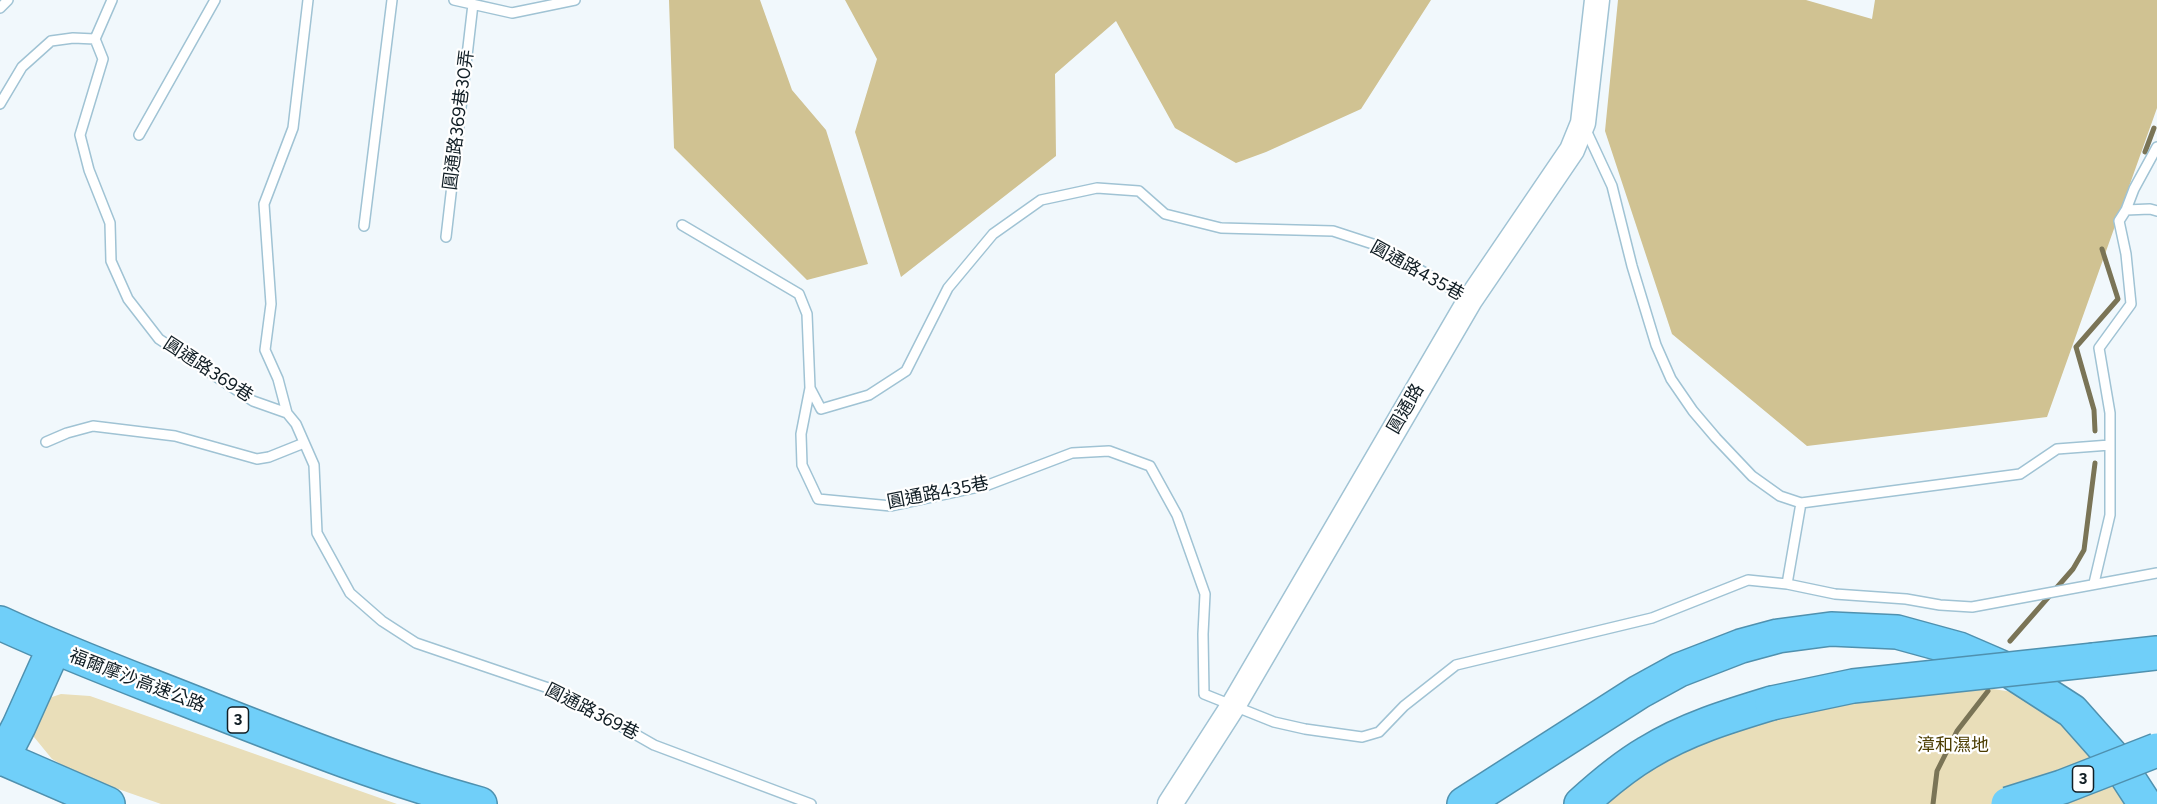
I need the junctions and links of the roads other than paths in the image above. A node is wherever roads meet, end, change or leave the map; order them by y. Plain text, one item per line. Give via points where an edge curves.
1 (8, 0) edge
2 (112, 0) edge
3 (215, 0) edge
4 (308, 0) edge
5 (392, 0) edge
6 (454, 0) edge
7 (575, 0) edge
8 (1598, 0) edge
9 (473, 4) junction
10 (0, 8) edge
11 (95, 39) junction
12 (0, 104) edge
13 (1583, 123) junction
14 (139, 135) dead end
15 (2157, 147) edge
16 (2126, 210) junction
17 (2157, 211) edge
18 (682, 225) dead end
19 (364, 226) dead end
20 (446, 237) dead end
21 (1470, 300) junction
22 (810, 388) junction
23 (287, 413) junction
24 (46, 442) dead end
25 (304, 443) junction
26 (2107, 445) junction
27 (1801, 503) junction
28 (2157, 573) edge
29 (2094, 583) junction
30 (1786, 584) junction
31 (0, 623) edge
32 (54, 648) junction
33 (2157, 653) edge
34 (1233, 706) junction
35 (2157, 750) edge
36 (1, 758) edge
37 (108, 804) edge
38 (480, 804) edge
39 (811, 804) edge
40 (1170, 804) edge
41 (1464, 804) edge
42 (1581, 804) edge
43 (2008, 804) edge
44 (2145, 804) edge

1 - 10 lane
2 - 11 lane
3 - 14 lane
4 - 23 lane via 293,128 264,204 271,304 265,350
5 - 19 lane
6 - 9 lane
7 - 9 lane via 512,13
8 - 13 street, 圓通路
9 - 20 lane, 圓通路369巷30弄
11 - 12 lane via 51,41 22,66
11 - 23 lane, 圓通路369巷 via 103,59 80,135 110,223 111,261 128,299 159,339 253,401
13 - 21 street, 圓通路 via 1572,150
13 - 27 lane via 1612,186 1642,300 1671,380 1693,411 1752,476 1780,496
15 - 16 lane
16 - 17 lane
16 - 26 lane via 2119,221 2131,304 2099,348 2110,413
18 - 22 lane via 799,294 807,314
21 - 22 lane, 圓通路435巷 via 1382,248 1333,231 1221,228 1165,214 1138,191 1096,188 1041,200 993,234 948,288 906,370 869,395 821,409
21 - 34 street, 圓通路
22 - 34 lane, 圓通路435巷 via 801,434 802,465 818,499 891,506 988,485 1072,453 1109,451 1150,466 1177,515 1205,594 1203,694
23 - 25 lane, 圓通路369巷
24 - 25 lane via 93,426 175,436 257,459
25 - 39 lane, 圓通路369巷 via 314,465 318,533 350,593 382,621 416,642 563,693 654,745
26 - 27 lane via 2057,448 2020,474
26 - 29 lane via 2110,515
27 - 30 lane
28 - 29 lane
29 - 30 lane via 1972,607 1835,594
30 - 34 lane via 1748,580 1652,618 1456,665 1404,706 1379,732 1362,737 1274,722
31 - 32 highway, 福爾摩沙高速公路 / 3
32 - 36 highway
32 - 38 highway, 福爾摩沙高速公路 / 3 via 287,739
33 - 42 highway, bridge via 1853,686 1772,703 1711,722 1648,752
34 - 40 street, 圓通路
35 - 43 highway, 3, bridge
36 - 37 highway
41 - 44 highway via 1679,670 1778,636 1831,629 1897,632 1959,649 2010,671 2072,711 2119,764

